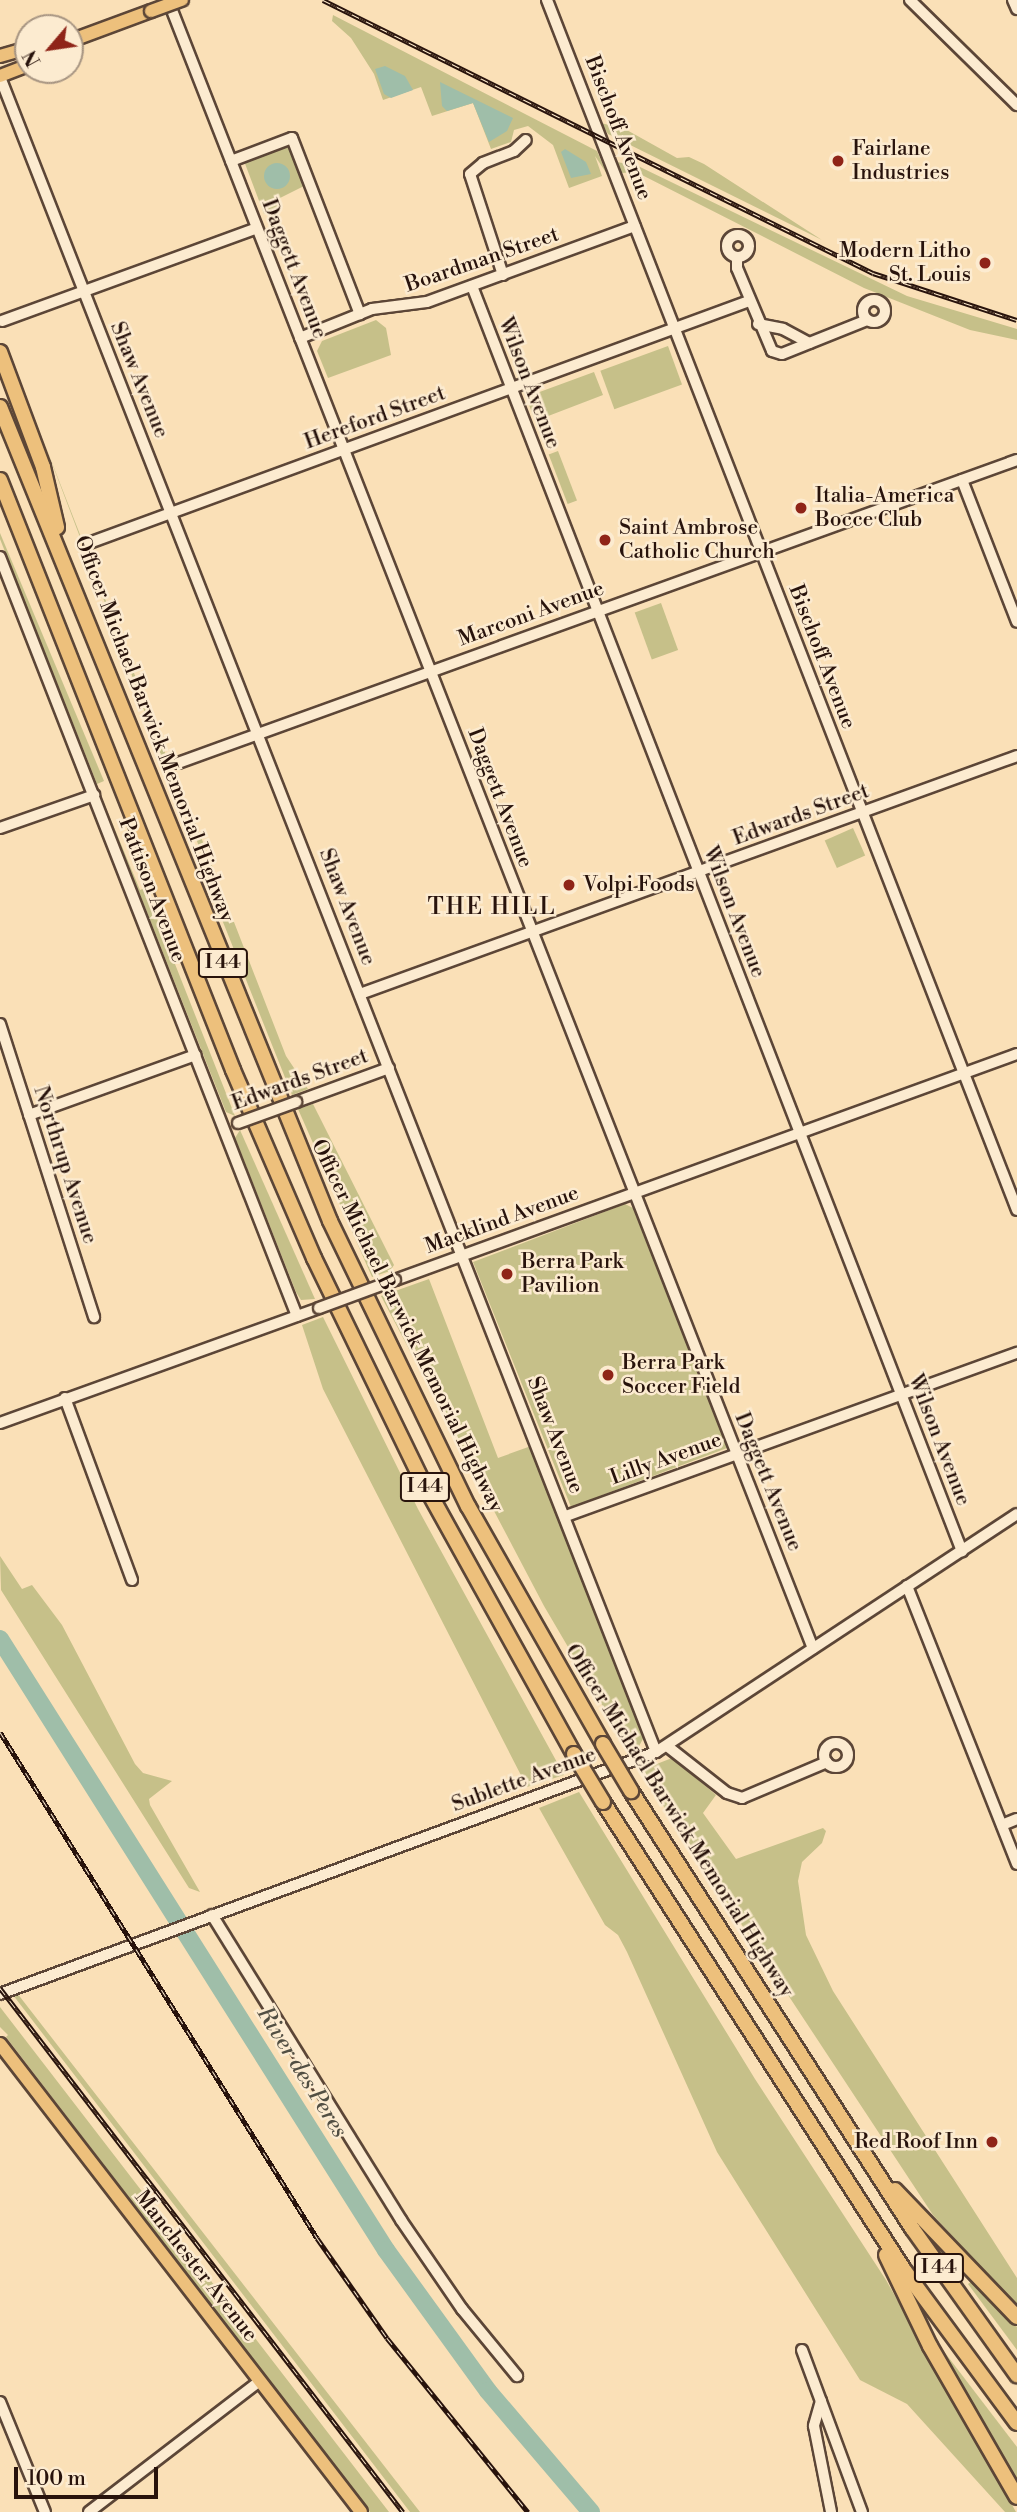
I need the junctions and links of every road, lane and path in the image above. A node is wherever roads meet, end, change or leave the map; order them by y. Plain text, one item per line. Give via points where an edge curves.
1 (168, 0) edge
2 (182, 0) edge
3 (547, 0) edge
4 (910, 0) edge
5 (1013, 0) edge
6 (1017, 9) edge
7 (84, 36) edge
8 (0, 77) edge
9 (1017, 105) edge
10 (526, 140) dead end
11 (231, 161) junction
12 (635, 226) junction
13 (257, 228) junction
14 (737, 257) dead end
15 (503, 275) junction
16 (472, 286) junction
17 (84, 291) junction
18 (749, 301) junction
19 (360, 314) junction
20 (867, 320) dead end
21 (2, 321) dead end
22 (758, 324) junction
23 (675, 331) junction
24 (300, 338) junction
25 (810, 344) junction
26 (0, 352) edge
27 (510, 390) junction
28 (0, 407) edge
29 (344, 451) junction
30 (1017, 460) edge
31 (0, 480) edge
32 (962, 480) junction
33 (0, 497) edge
34 (172, 513) junction
35 (23, 534) junction
36 (58, 543) junction
37 (89, 543) dead end
38 (760, 551) junction
39 (0, 557) edge
40 (3, 574) edge
41 (596, 611) junction
42 (1017, 622) edge
43 (429, 672) junction
44 (259, 735) junction
45 (1017, 756) edge
46 (178, 763) dead end
47 (94, 795) junction
48 (862, 814) junction
49 (0, 828) edge
50 (698, 874) junction
51 (532, 933) junction
52 (360, 995) junction
53 (0, 1024) edge
54 (1017, 1054) edge
55 (196, 1055) junction
56 (389, 1068) junction
57 (963, 1073) junction
58 (29, 1115) junction
59 (224, 1128) junction
60 (799, 1133) junction
61 (634, 1193) junction
62 (1017, 1210) edge
63 (463, 1255) junction
64 (297, 1316) junction
65 (94, 1317) dead end
66 (1017, 1353) edge
67 (901, 1395) junction
68 (65, 1398) junction
69 (0, 1423) edge
70 (737, 1455) junction
71 (1017, 1514) edge
72 (566, 1516) junction
73 (962, 1551) junction
74 (132, 1580) dead end
75 (907, 1586) junction
76 (813, 1648) junction
77 (667, 1746) junction
78 (656, 1752) junction
79 (827, 1762) dead end
80 (1017, 1819) edge
81 (1002, 1825) junction
82 (1017, 1864) edge
83 (208, 1916) junction
84 (0, 1994) edge
85 (1, 2049) edge
86 (866, 2157) junction
87 (868, 2216) junction
88 (1017, 2317) edge
89 (802, 2350) dead end
90 (1017, 2375) edge
91 (517, 2376) dead end
92 (260, 2381) junction
93 (821, 2401) junction
94 (0, 2402) edge
95 (1017, 2423) edge
96 (1017, 2497) edge
97 (45, 2512) edge
98 (89, 2512) edge
99 (361, 2512) edge
100 (831, 2512) edge
101 (862, 2512) edge

1 - 11 street, Daggett Avenue
2 - 7 main road, bridge
3 - 12 street, Bischoff Avenue
4 - 9 street
5 - 6 street
8 - 17 street, Shaw Avenue
10 - 15 street via 470,174
11 - 13 street, Daggett Avenue
11 - 19 street via 292,138
12 - 15 street, Boardman Street
12 - 23 street, Bischoff Avenue
13 - 17 street
13 - 24 street, Daggett Avenue
14 - 18 street
15 - 16 street, Boardman Street
16 - 19 street, Boardman Street via 416,306 380,307
16 - 27 street, Wilson Avenue
17 - 21 street
17 - 34 street, Shaw Avenue
18 - 22 street
18 - 23 street, Hereford Street
19 - 24 street, Boardman Street
20 - 25 street
22 - 25 street via 783,329
22 - 25 street via 768,348 782,354
23 - 27 street, Hereford Street
23 - 38 street, Bischoff Avenue
24 - 29 street, Daggett Avenue
26 - 36 highway via 49,486
27 - 29 street, Hereford Street
27 - 41 street, Wilson Avenue
28 - 36 highway, Officer Michael Barwick Memorial Highway / I 44
29 - 34 street, Hereford Street
29 - 43 street, Daggett Avenue
30 - 32 street, Marconi Avenue
31 - 35 highway, I 44
32 - 38 street, Marconi Avenue
32 - 42 street
33 - 35 highway
34 - 37 street, Hereford Street
34 - 44 street, Shaw Avenue
35 - 87 highway, I 44, bridge via 233,1070 314,1258 428,1492 603,1802
36 - 86 highway, Officer Michael Barwick Memorial Highway / I 44, bridge via 267,1075 347,1257 468,1506 631,1791
38 - 41 street, Marconi Avenue
38 - 48 street, Bischoff Avenue
39 - 40 street, Pattison Avenue
40 - 47 street, Pattison Avenue
41 - 43 street, Marconi Avenue
41 - 50 street, Wilson Avenue
43 - 44 street, Marconi Avenue
43 - 51 street, Daggett Avenue
44 - 46 street, Marconi Avenue
44 - 52 street, Shaw Avenue
45 - 48 street, Edwards Street
47 - 49 street
47 - 55 street, Pattison Avenue
48 - 50 street, Edwards Street
48 - 57 street, Bischoff Avenue
50 - 51 street, Edwards Street
50 - 60 street, Wilson Avenue
51 - 52 street, Edwards Street
51 - 61 street, Daggett Avenue
52 - 56 street, Shaw Avenue
53 - 58 street, Northrup Avenue
54 - 57 street, Macklind Avenue
55 - 58 street
55 - 59 street, Pattison Avenue
56 - 59 street, Edwards Street, bridge
56 - 63 street, Shaw Avenue
57 - 60 street, Macklind Avenue
57 - 62 street, Bischoff Avenue
58 - 65 street, Northrup Avenue
59 - 64 street, Pattison Avenue
60 - 61 street, Macklind Avenue
60 - 67 street, Wilson Avenue
61 - 63 street, Macklind Avenue
61 - 70 street, Daggett Avenue
63 - 64 street, Macklind Avenue, bridge
63 - 72 street, Shaw Avenue
64 - 68 street, Macklind Avenue
66 - 67 street, Lilly Avenue
67 - 70 street, Lilly Avenue
67 - 73 street, Wilson Avenue
68 - 69 street, Macklind Avenue
68 - 74 street
70 - 72 street, Lilly Avenue
70 - 76 street, Daggett Avenue
71 - 73 street, Sublette Avenue
72 - 78 street, Shaw Avenue
73 - 75 street, Sublette Avenue
75 - 76 street, Sublette Avenue
75 - 81 street
76 - 77 street, Sublette Avenue
77 - 78 street, Sublette Avenue
77 - 79 street via 727,1793 742,1798
78 - 83 street, Sublette Avenue
80 - 81 street
81 - 82 street
83 - 84 street, Sublette Avenue
83 - 91 street via 401,2220 462,2309
85 - 92 main road, Manchester Avenue
86 - 88 highway via 960,2262
86 - 90 highway, Officer Michael Barwick Memorial Highway / I 44
87 - 95 highway, I 44
87 - 96 highway via 930,2346
89 - 93 street
92 - 98 street
92 - 99 main road, Manchester Avenue
93 - 100 street via 814,2426
93 - 101 street
94 - 97 street

